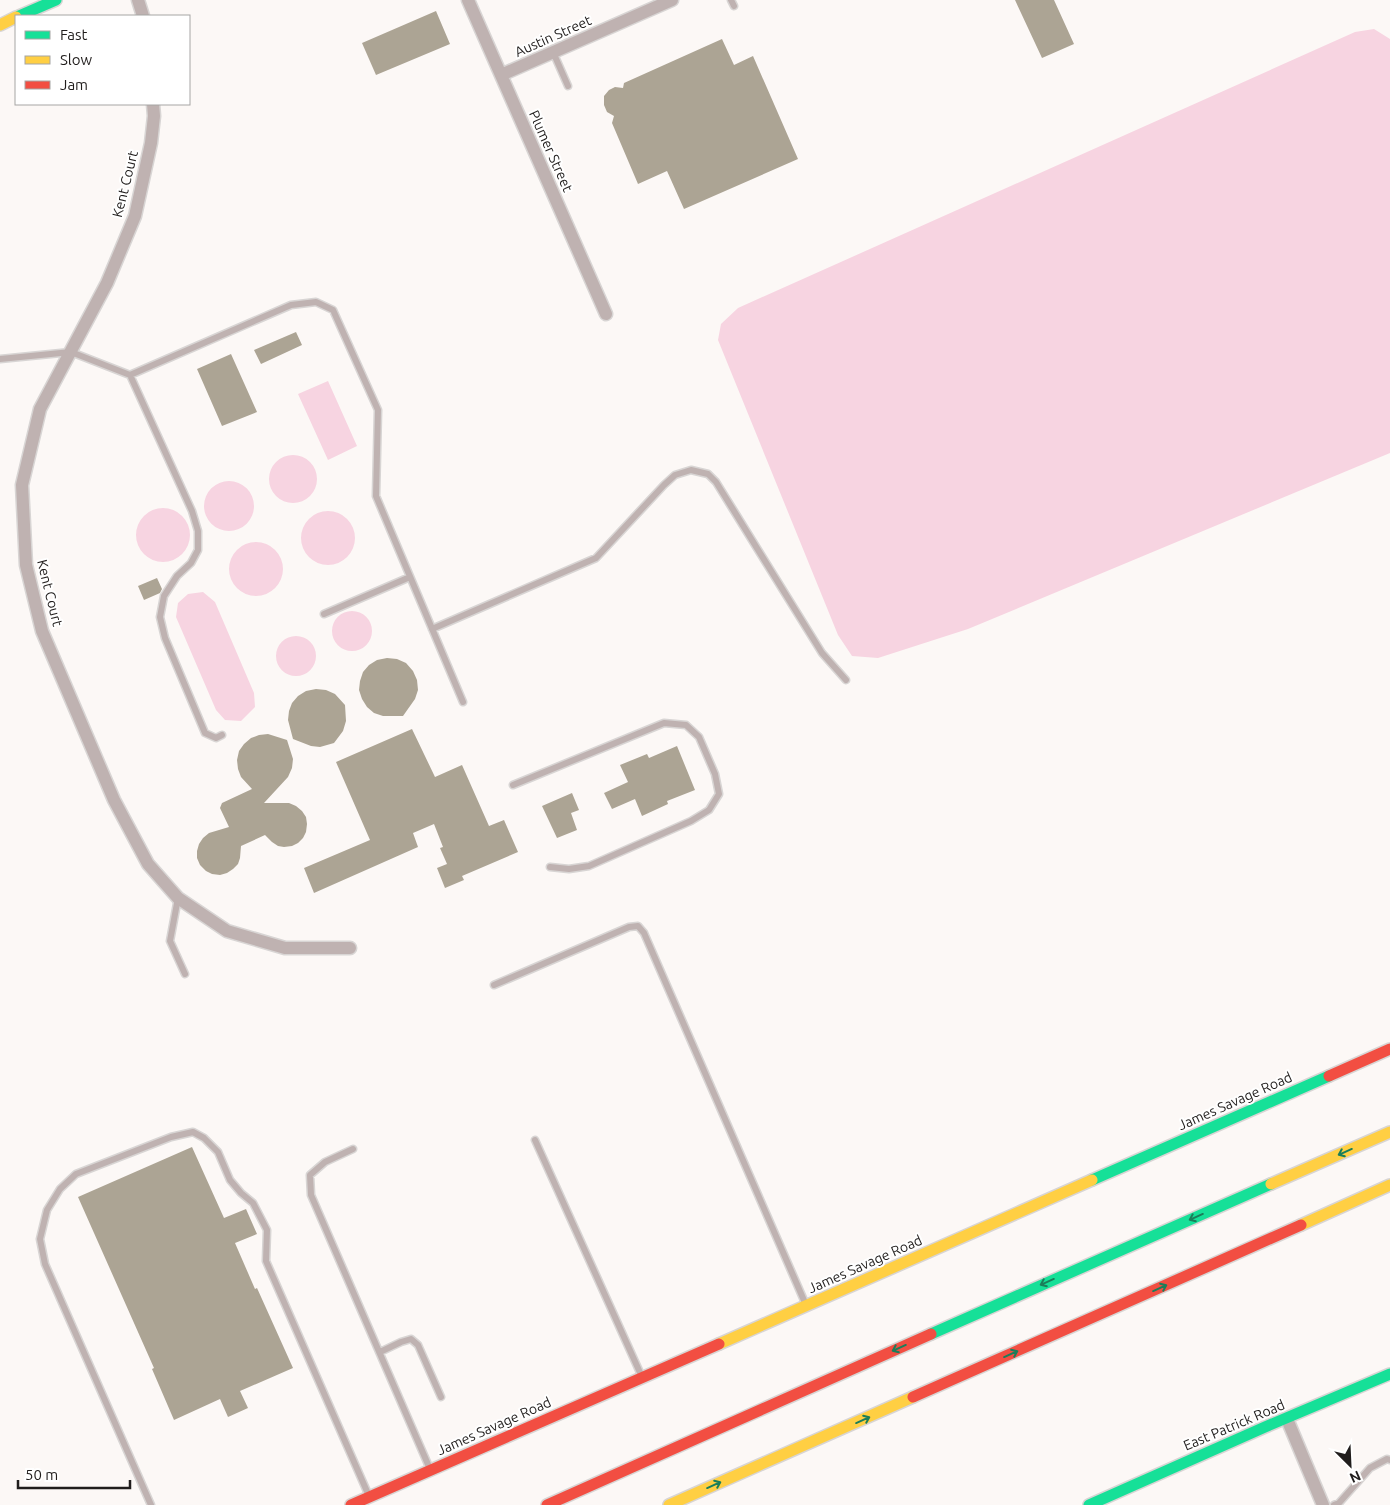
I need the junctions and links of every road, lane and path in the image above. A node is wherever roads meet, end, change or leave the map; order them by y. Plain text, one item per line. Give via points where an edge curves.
1 (56, 0) edge
2 (138, 0) edge
3 (468, 0) edge
4 (672, 0) edge
5 (22, 15) edge
6 (143, 15) edge
7 (15, 18) edge
8 (0, 24) edge
9 (553, 52) junction
10 (501, 75) junction
11 (568, 86) dead end
12 (153, 105) edge
13 (606, 314) dead end
14 (71, 352) junction
15 (0, 359) edge
16 (130, 375) junction
17 (410, 577) junction
18 (324, 614) dead end
19 (432, 629) junction
20 (846, 680) dead end
21 (463, 702) dead end
22 (222, 735) dead end
23 (513, 785) dead end
24 (550, 868) dead end
25 (178, 898) junction
26 (350, 948) dead end
27 (185, 974) dead end
28 (494, 985) dead end
29 (1390, 1049) edge
30 (1390, 1132) edge
31 (536, 1140) dead end
32 (353, 1149) dead end
33 (1390, 1185) edge
34 (807, 1306) junction
35 (380, 1352) junction
36 (1390, 1374) edge
37 (642, 1378) junction
38 (441, 1398) dead end
39 (1286, 1419) junction
40 (1390, 1460) edge
41 (431, 1470) junction
42 (369, 1497) junction
43 (151, 1505) edge
44 (351, 1505) edge
45 (547, 1505) edge
46 (669, 1505) edge
47 (1089, 1505) edge
48 (1323, 1505) edge
49 (1334, 1505) edge

1 - 5 main road
2 - 6 street
3 - 10 street, Plumer Street
4 - 9 street, Austin Street
7 - 8 main road
9 - 10 street, Austin Street
9 - 11 lane
10 - 13 street, Plumer Street
12 - 14 street, Kent Court via 151,143 135,216 107,283
14 - 15 lane
14 - 16 lane
14 - 25 street, Kent Court via 40,409 22,485 26,566 42,631 114,800 148,864
16 - 17 lane via 291,305 316,302 333,310 378,410 376,496
16 - 22 lane via 198,531 198,550 164,596 160,617 165,638 205,733 216,738
17 - 18 lane
17 - 19 lane
19 - 20 lane via 596,558 664,485 675,475 691,470 708,474 716,482 822,653
19 - 21 lane
23 - 24 lane via 664,723 686,725 699,737 715,774 719,794 709,810 589,866 569,870
25 - 26 street, Kent Court via 227,931 285,948
25 - 27 lane via 170,941
28 - 34 lane via 629,926 638,926 644,933
29 - 34 main road, James Savage Road
30 -> 45 main road
31 - 37 lane
32 - 35 lane via 325,1162 310,1175 311,1195
46 -> 33 main road
34 - 37 main road, James Savage Road
35 - 38 lane via 411,1340 418,1345
35 - 41 lane
36 - 39 main road, East Patrick Road
37 - 41 main road, James Savage Road
39 - 47 main road, East Patrick Road
39 - 48 street
40 - 49 lane via 1370,1468
41 - 42 main road, James Savage Road
42 - 43 lane via 266,1260 267,1230 253,1203 230,1180 218,1152 193,1132 171,1137 76,1174 60,1189 47,1210 40,1239 45,1264
42 - 44 main road, James Savage Road

